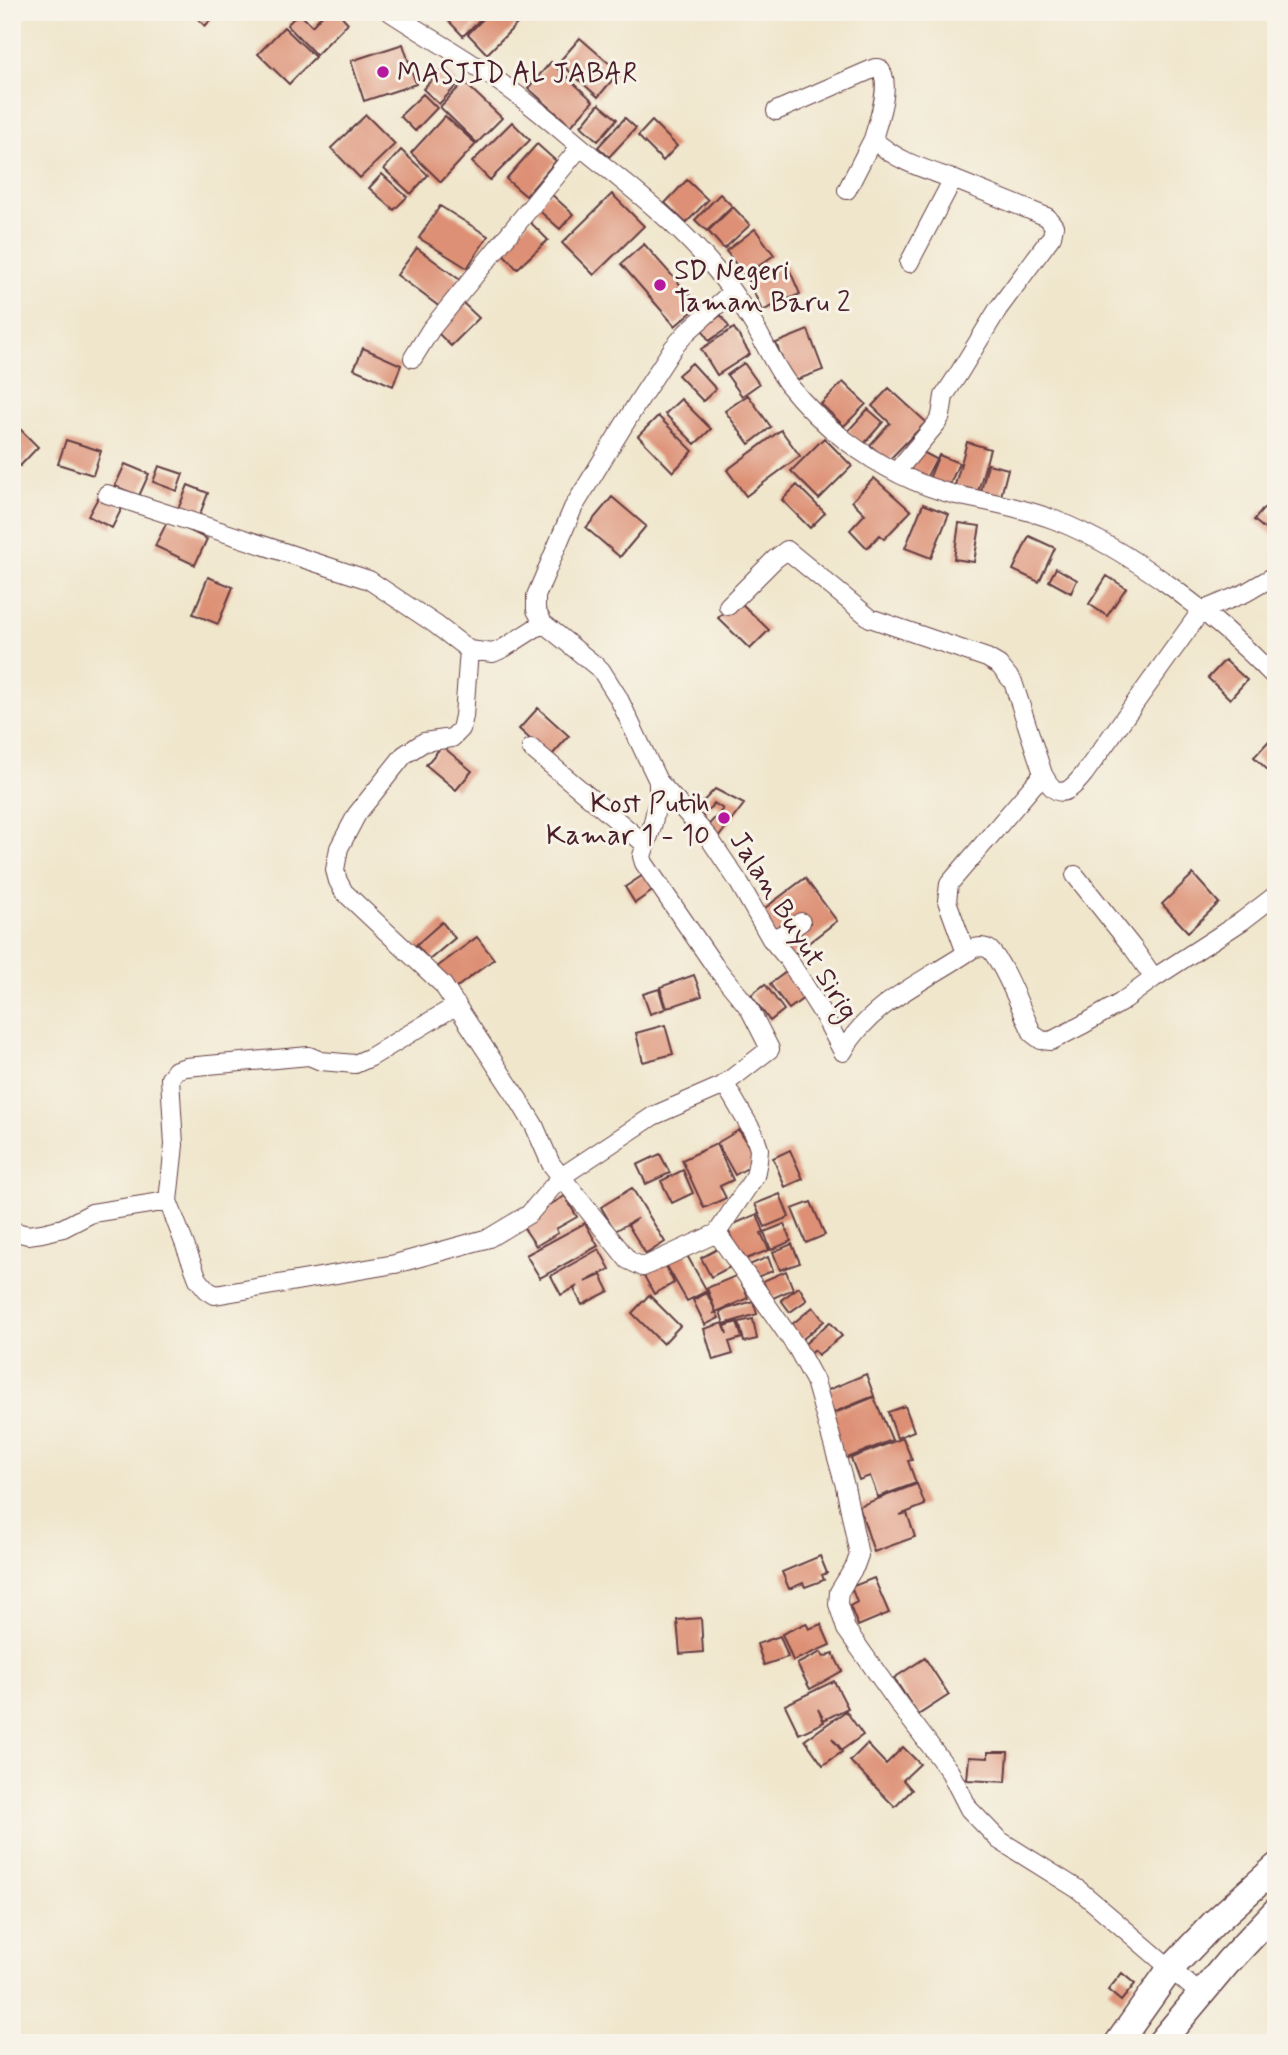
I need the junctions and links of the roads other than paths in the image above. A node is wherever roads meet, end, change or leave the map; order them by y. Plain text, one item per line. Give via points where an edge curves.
1 (390, 12) edge
2 (776, 111) dead end
3 (873, 139) junction
4 (580, 147) junction
5 (953, 179) junction
6 (847, 190) dead end
7 (909, 263) dead end
8 (732, 292) junction
9 (413, 358) dead end
10 (896, 472) junction
11 (107, 494) dead end
12 (1276, 575) edge
13 (727, 606) dead end
14 (1201, 611) junction
15 (543, 623) junction
16 (469, 650) junction
17 (1276, 678) edge
18 (531, 748) dead end
19 (1043, 774) junction
20 (658, 780) junction
21 (645, 844) junction
22 (1075, 876) dead end
23 (1276, 895) edge
24 (801, 922) dead end
25 (771, 939) junction
26 (966, 953) junction
27 (1154, 978) junction
28 (457, 1005) junction
29 (722, 1086) junction
30 (561, 1177) junction
31 (168, 1201) junction
32 (12, 1231) edge
33 (717, 1233) junction
34 (1276, 1867) edge
35 (1276, 1911) edge
36 (1171, 1968) junction
37 (1200, 1994) junction
38 (1118, 2043) edge
39 (1160, 2043) edge

1 - 4 street via 506,86
2 - 3 street via 879,68 886,78
3 - 5 street via 907,163
3 - 6 street
4 - 8 street via 672,223
4 - 9 street via 432,328
5 - 7 street
5 - 10 street via 1047,217 1054,230 944,396 937,423
8 - 10 street via 789,384 829,427
8 - 15 street via 673,348 593,472 536,596 536,610
10 - 14 street via 931,488 1054,520 1094,538
11 - 16 street via 369,580
12 - 14 street
13 - 19 street via 779,555 791,553 870,618 999,665 1013,682
14 - 17 street
14 - 19 street via 1074,787 1055,791
15 - 16 street via 493,653
15 - 20 street, Jalan Buyut Sirig via 601,670
16 - 28 street via 461,729 452,738 424,742 404,755 357,814 339,848 335,870 344,892 443,985
18 - 21 street
19 - 26 street via 949,884 947,901
20 - 21 street via 658,799
20 - 25 street, Jalan Buyut Sirig via 709,838
21 - 29 street via 644,863 750,1008 770,1049
22 - 27 street
23 - 27 street
24 - 25 street
25 - 26 street, Jalan Buyut Sirig via 844,1052 885,1004
26 - 27 street via 974,948 990,950 1033,1034 1041,1040 1051,1041 1120,1003
28 - 30 street via 534,1125
28 - 31 street via 355,1064 309,1056 176,1070 170,1079 174,1145
29 - 30 street via 653,1116
29 - 33 street via 729,1091 759,1149 755,1176
30 - 31 street via 529,1213 489,1238 395,1264 215,1295 198,1279
30 - 33 street via 636,1265 649,1264
31 - 32 street via 92,1213 42,1233
33 - 36 street via 816,1381 859,1555 839,1592 846,1629 985,1827 1079,1890
34 - 36 highway
35 - 37 highway
36 - 37 street
36 - 38 highway
37 - 39 highway

